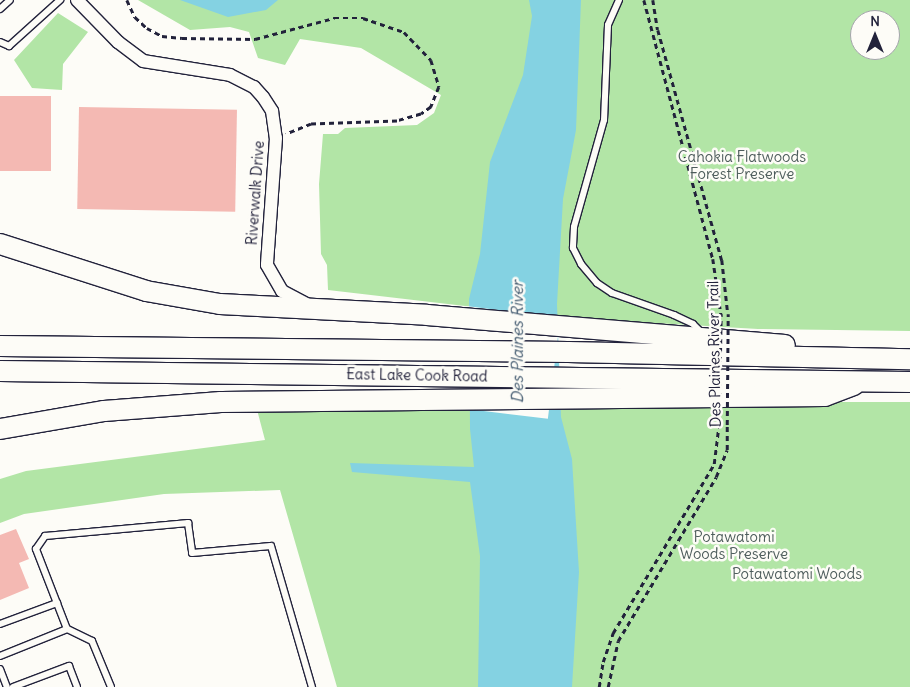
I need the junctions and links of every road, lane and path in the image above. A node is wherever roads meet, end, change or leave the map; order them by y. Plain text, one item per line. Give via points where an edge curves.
1 (10, 0) edge
2 (60, 0) edge
3 (77, 0) edge
4 (127, 0) edge
5 (620, 0) edge
6 (644, 0) edge
7 (653, 0) edge
8 (0, 9) edge
9 (0, 42) edge
10 (276, 138) junction
11 (0, 244) edge
12 (315, 309) junction
13 (706, 339) junction
14 (0, 346) edge
15 (862, 359) junction
16 (910, 359) edge
17 (0, 371) edge
18 (863, 382) junction
19 (910, 382) edge
20 (0, 429) edge
21 (57, 604) junction
22 (0, 624) edge
23 (67, 629) junction
24 (0, 656) edge
25 (0, 669) edge
26 (7, 687) edge
27 (13, 687) edge
28 (77, 687) edge
29 (111, 687) edge
30 (312, 687) edge
31 (599, 687) edge
32 (608, 687) edge

1 - 8 lane
2 - 9 lane via 9,46
3 - 10 street, Riverwalk Drive via 118,42 143,61 230,75 254,87 272,111
4 - 10 path via 135,17 162,36 255,38 334,18 364,18 404,32 431,60 439,87 431,107 421,114 397,121 311,124
5 - 13 lane via 608,25 604,120 574,227 574,248 581,264 597,283 612,293 693,324
6 - 31 path, Des Plaines River Trail, bridge via 713,259 721,314 719,425 714,464 613,633
7 - 32 path, Des Plaines River Trail, bridge via 722,260 728,314 726,450 716,477 618,641
10 - 12 street, Riverwalk Drive via 276,166 266,241 267,265 282,291
11 - 12 main road via 146,291 220,304
12 - 13 main road via 455,317
13 - 15 main road via 836,349
14 - 15 main road, East Lake Cook Road via 454,350
15 - 16 main road, East Lake Cook Road
17 - 18 main road, East Lake Cook Road
18 - 19 main road, East Lake Cook Road
18 - 20 main road via 825,396 150,406
21 - 22 lane
21 - 23 lane
21 - 30 lane via 36,549 45,536 188,523 192,554 271,546
23 - 24 lane
23 - 29 lane via 92,642
25 - 26 lane
27 - 28 lane via 70,666

